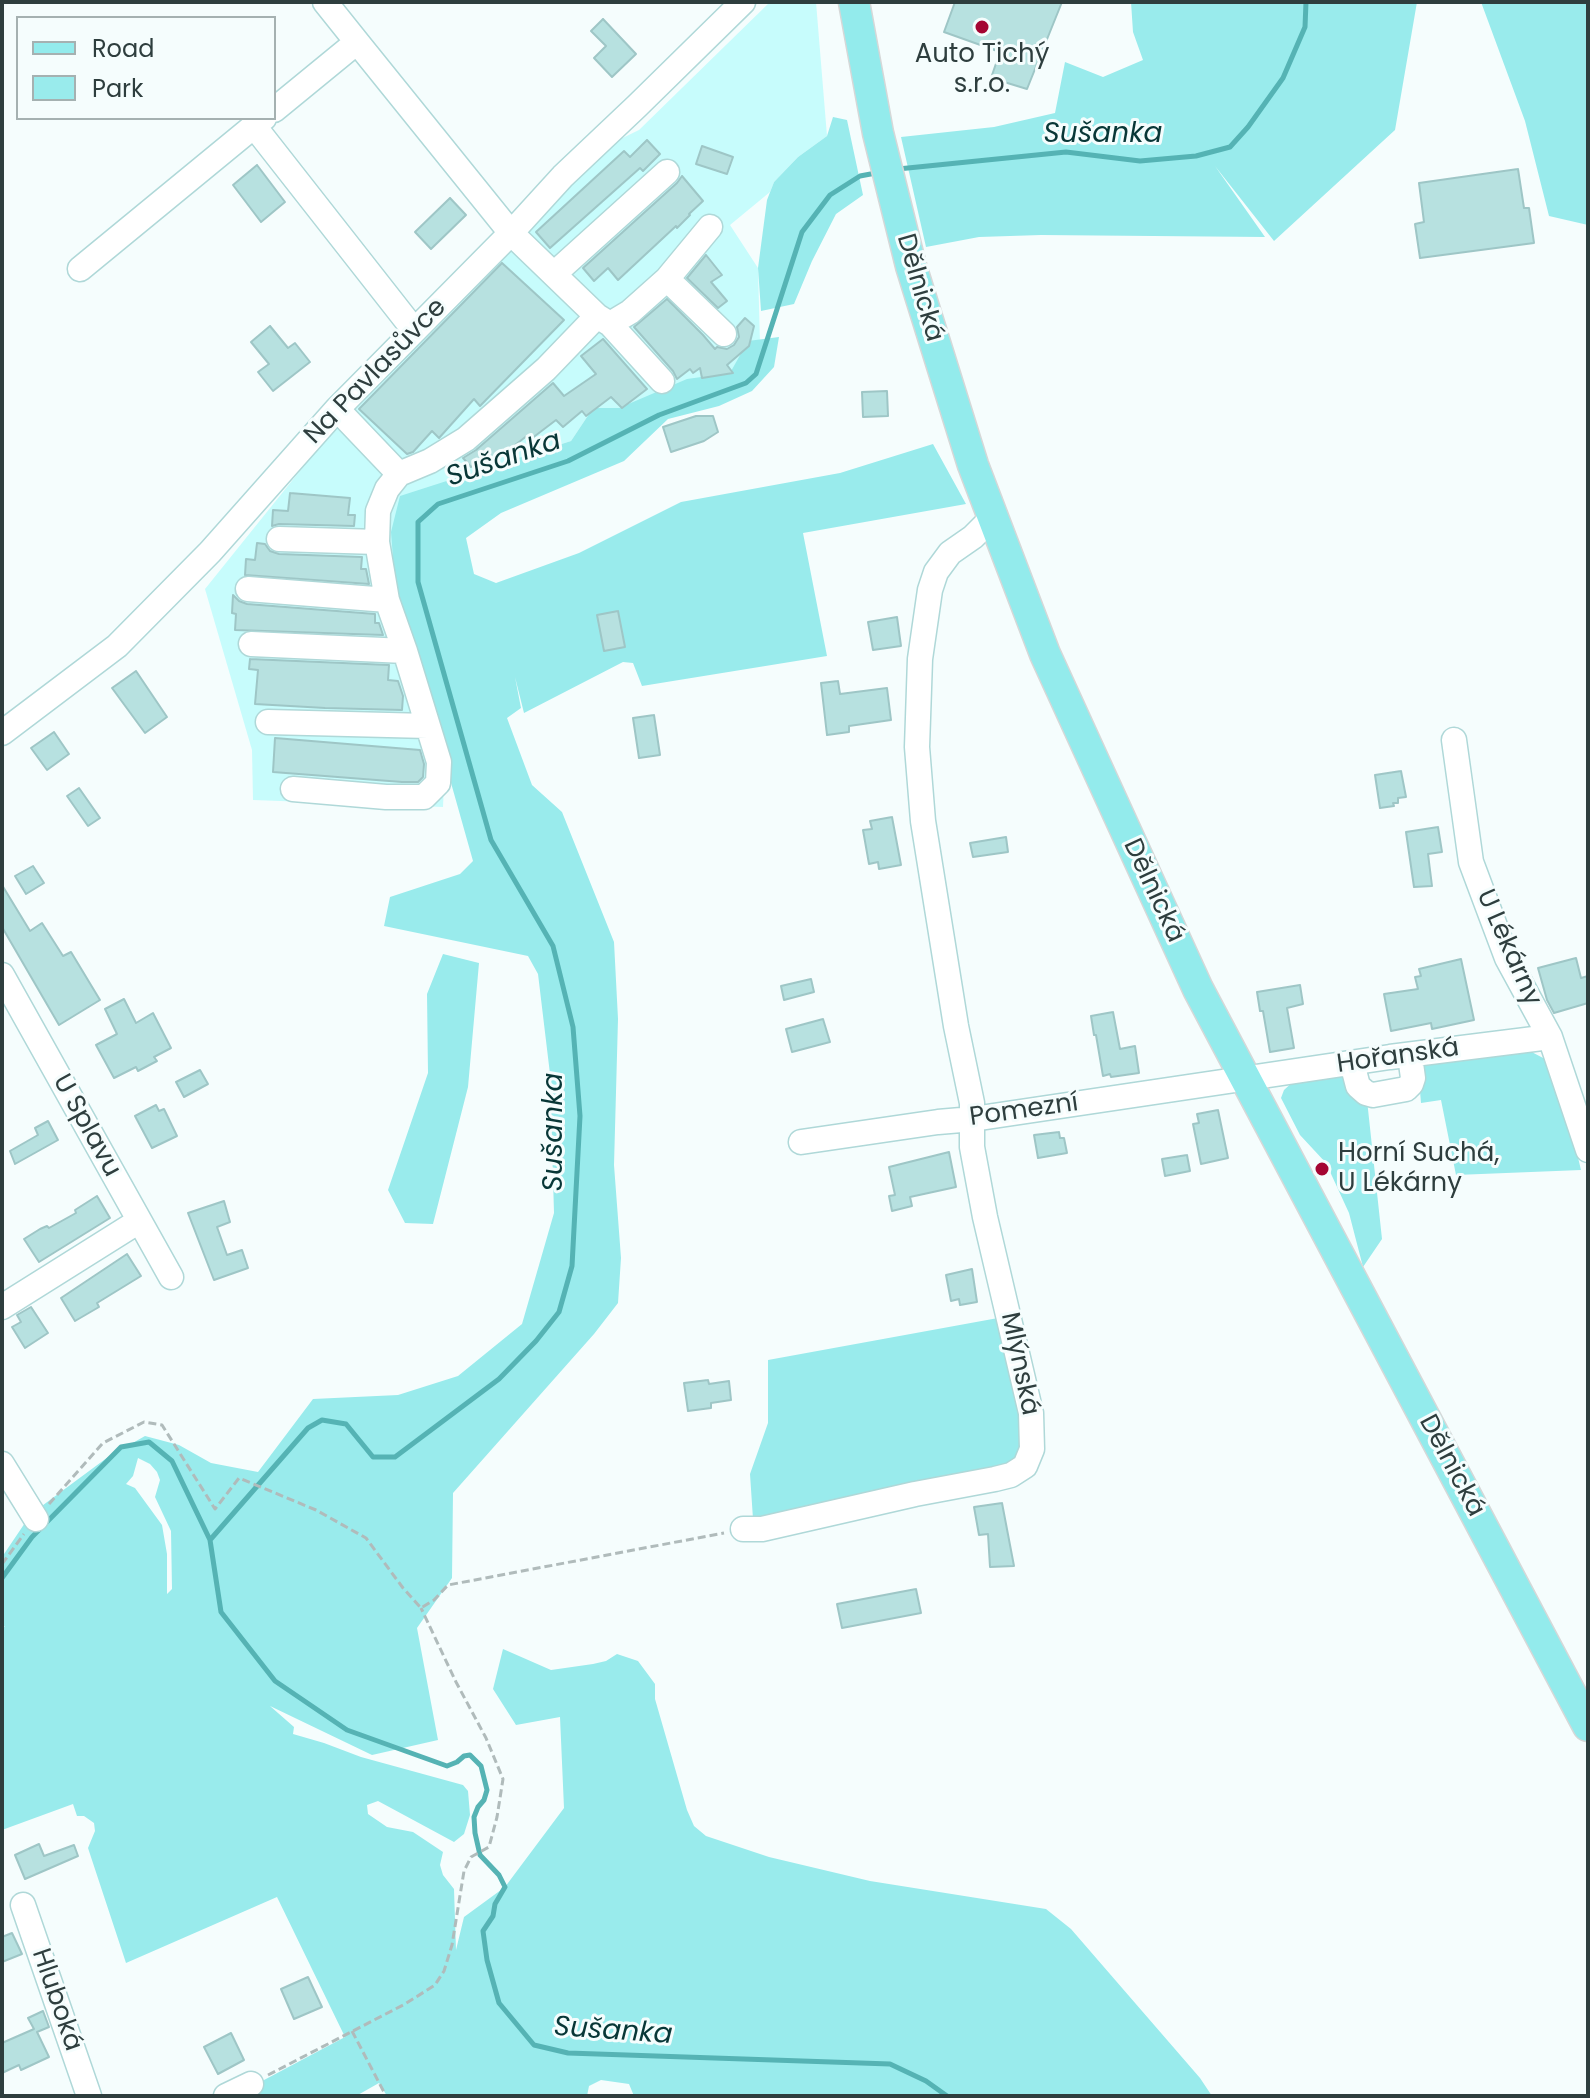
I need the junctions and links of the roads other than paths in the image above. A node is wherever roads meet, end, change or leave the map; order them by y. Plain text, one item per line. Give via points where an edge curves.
1 (325, 2) edge
2 (743, 2) edge
3 (854, 2) edge
4 (357, 42) junction
5 (276, 108) edge
6 (259, 122) edge
7 (667, 172) dead end
8 (710, 227) dead end
9 (511, 233) junction
10 (80, 269) dead end
11 (554, 274) junction
12 (667, 279) junction
13 (604, 320) junction
14 (414, 330) junction
15 (724, 334) dead end
16 (662, 381) dead end
17 (337, 409) junction
18 (399, 474) junction
19 (993, 517) junction
20 (279, 539) dead end
21 (377, 542) junction
22 (248, 589) dead end
23 (387, 600) junction
24 (251, 644) dead end
25 (405, 651) junction
26 (268, 722) dead end
27 (428, 726) junction
28 (2, 733) edge
29 (1454, 740) dead end
30 (293, 789) dead end
31 (2, 975) edge
32 (9, 1004) edge
33 (1550, 1037) junction
34 (1410, 1056) junction
35 (1352, 1063) junction
36 (1246, 1079) junction
37 (973, 1119) junction
38 (801, 1142) dead end
39 (1588, 1150) edge
40 (139, 1221) junction
41 (171, 1277) dead end
42 (2, 1307) edge
43 (2, 1464) edge
44 (36, 1519) road end
45 (743, 1529) road end
46 (1588, 1726) edge
47 (23, 1905) dead end
48 (251, 2084) road end
49 (89, 2096) edge
50 (226, 2096) edge

1 - 4 street
2 - 9 street, Na Pavlasůvce
3 - 19 main road, Dělnická via 905,242
4 - 5 street
4 - 9 street
6 - 10 street
6 - 14 street
7 - 11 street
8 - 12 street
9 - 11 street
9 - 14 street, Na Pavlasůvce
11 - 13 street
12 - 13 street via 630,312
12 - 15 street
13 - 16 street
13 - 18 street via 466,439
14 - 17 street, Na Pavlasůvce
17 - 18 street
17 - 28 street, Na Pavlasůvce via 210,552 117,646
18 - 21 street via 378,511
19 - 36 main road, Dělnická via 1045,654 1198,989
19 - 37 street via 936,572 920,659 918,716 923,821
20 - 21 street
21 - 23 street
22 - 23 street
23 - 25 street
24 - 25 street
25 - 27 street
26 - 27 street
27 - 30 street via 439,762 438,783 424,797
29 - 33 street, U Lékárny via 1471,862 1507,958
31 - 32 street, U Splavu
32 - 40 street, U Splavu
33 - 34 street, Hořanská
33 - 39 street, U Lékárny
34 - 35 street, Hořanská
34 - 35 street via 1411,1084 1373,1095 1358,1086
35 - 36 street, Hořanská
36 - 37 street, Pomezní
36 - 46 main road, Dělnická
37 - 38 street, Pomezní
37 - 45 street, Mlýnská via 972,1147 985,1217 1031,1413 1032,1449 1025,1466 995,1479
40 - 41 street, U Splavu
40 - 42 street
43 - 44 street
47 - 49 street, Hluboká
48 - 50 street

